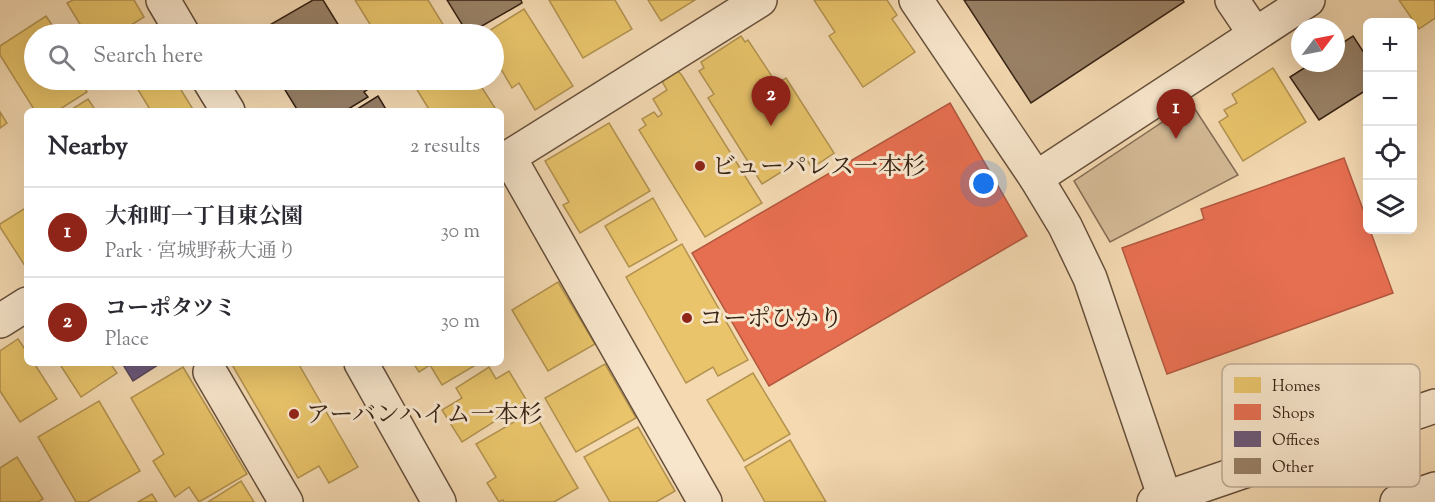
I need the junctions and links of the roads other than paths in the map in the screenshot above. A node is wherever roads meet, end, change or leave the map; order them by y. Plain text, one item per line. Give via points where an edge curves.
1 (163, 0) edge
2 (916, 0) edge
3 (1232, 0) edge
4 (1308, 0) edge
5 (742, 5) edge
6 (177, 24) edge
7 (1255, 34) junction
8 (215, 90) edge
9 (226, 108) edge
10 (1036, 178) junction
11 (24, 306) edge
12 (0, 321) edge
13 (363, 366) edge
14 (210, 372) dead end
15 (1435, 406) edge
16 (1420, 411) edge
17 (1222, 479) edge
18 (1435, 489) edge
19 (1159, 500) edge
20 (286, 502) edge
21 (439, 502) edge
22 (705, 502) edge
23 (1397, 502) edge

1 - 6 street
2 - 10 street
3 - 7 street
4 - 7 street
5 - 22 street via 509,157
7 - 10 street
8 - 9 street
10 - 19 street via 1090,278
11 - 12 street
13 - 21 street
14 - 20 street
15 - 16 street
17 - 19 street
18 - 23 street

